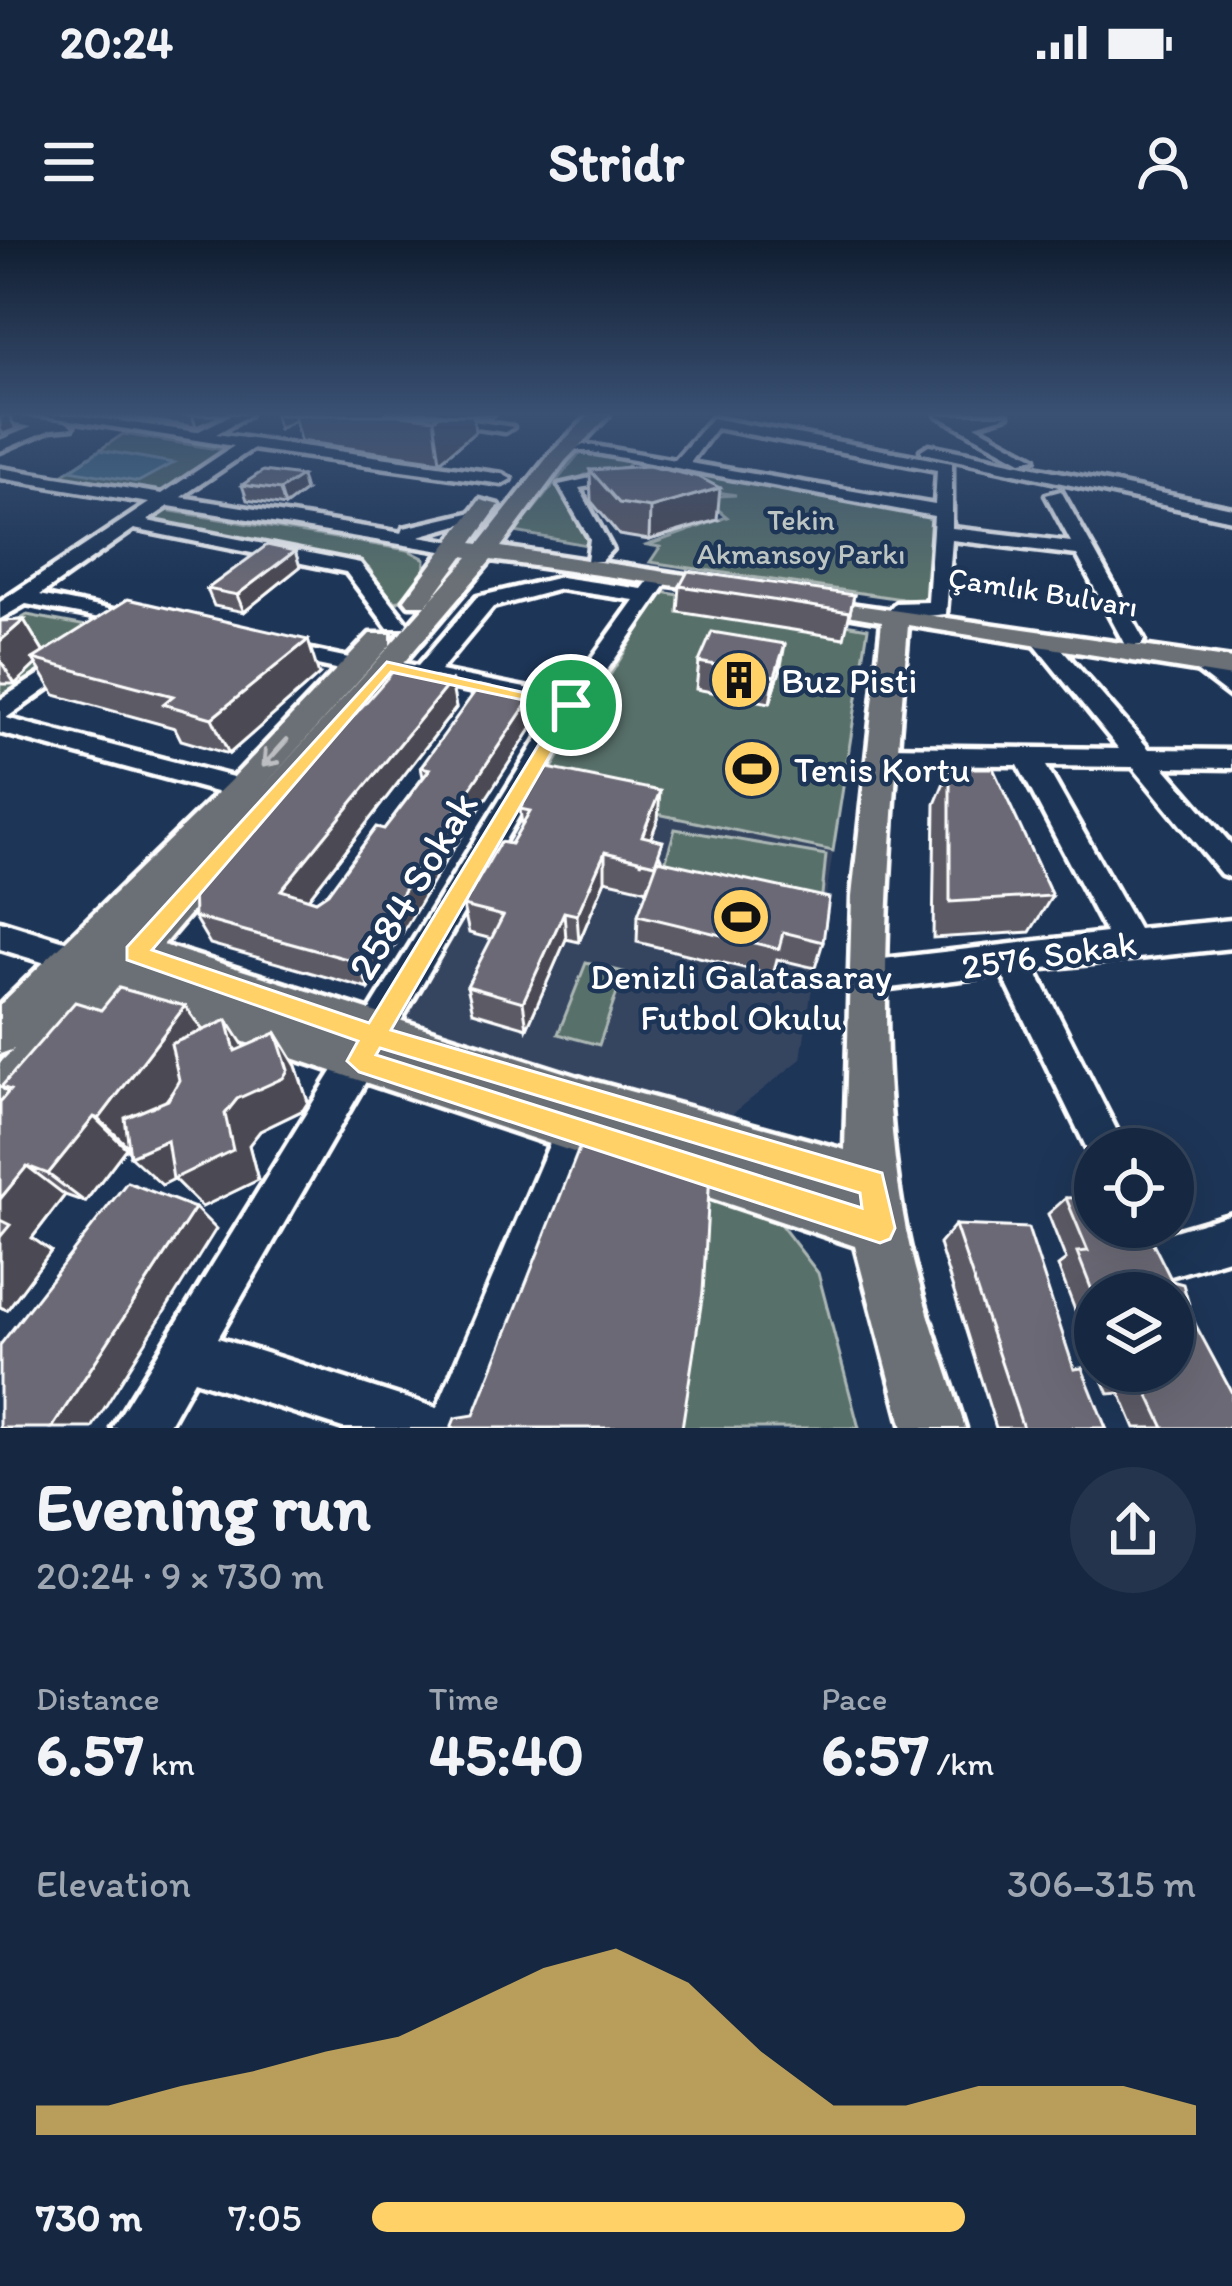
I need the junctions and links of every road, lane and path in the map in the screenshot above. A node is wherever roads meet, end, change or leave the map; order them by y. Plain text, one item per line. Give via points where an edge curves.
1 (212, 470) edge
2 (438, 470) edge
3 (534, 470) edge
4 (541, 470) edge
5 (632, 470) edge
6 (719, 470) edge
7 (946, 470) edge
8 (995, 470) edge
9 (1035, 470) edge
10 (0, 473) edge
11 (502, 479) dead end
12 (1062, 487) junction
13 (172, 499) junction
14 (1232, 514) edge
15 (945, 522) junction
16 (1168, 522) dead end
17 (135, 524) junction
18 (410, 536) junction
19 (1232, 536) edge
20 (472, 544) junction
21 (1084, 550) junction
22 (547, 556) junction
23 (594, 557) junction
24 (0, 577) edge
25 (654, 587) junction
26 (766, 589) junction
27 (30, 591) junction
28 (387, 611) junction
29 (0, 612) edge
30 (911, 617) junction
31 (130, 620) junction
32 (175, 629) edge
33 (1041, 639) junction
34 (1133, 640) junction
35 (242, 643) edge
36 (1232, 654) edge
37 (1202, 664) junction
38 (371, 666) junction
39 (1232, 668) edge
40 (424, 674) junction
41 (1232, 691) edge
42 (571, 705) junction
43 (0, 712) edge
44 (0, 725) edge
45 (883, 755) junction
46 (1027, 756) junction
47 (1138, 757) junction
48 (1232, 759) edge
49 (242, 789) junction
50 (1232, 866) edge
51 (1232, 934) edge
52 (0, 935) edge
53 (1127, 941) junction
54 (1013, 961) junction
55 (107, 964) junction
56 (866, 976) junction
57 (0, 1034) edge
58 (367, 1048) junction
59 (0, 1097) edge
60 (1095, 1128) edge
61 (594, 1144) junction
62 (876, 1206) junction
63 (1232, 1236) edge
64 (1160, 1260) edge
65 (187, 1353) junction
66 (138, 1428) edge
67 (424, 1428) edge
68 (455, 1428) edge
69 (934, 1428) edge

1 - 13 street
2 - 11 street
3 - 20 main road
4 - 20 main road
5 - 23 street via 568,485 600,539
6 - 15 street
7 - 15 street
8 - 12 street
9 - 12 street
10 - 13 street
12 - 14 street
12 - 21 street
13 - 17 street
13 - 18 street
15 - 21 street
15 - 30 street
16 - 19 street
17 - 27 street
17 - 28 street via 353,567
18 - 20 street
18 - 20 street via 430,550
20 - 22 main road, Çamlık Bulvarı
20 - 22 main road
20 - 28 main road
20 - 38 main road
21 - 34 street
22 - 23 main road, Çamlık Bulvarı
22 - 25 main road
23 - 26 main road, Çamlık Bulvarı
24 - 27 street
25 - 26 main road
25 - 40 street via 560,583 485,602
25 - 42 street, 2584 Sokak
26 - 30 main road, Çamlık Bulvarı
26 - 30 main road
27 - 29 street
27 - 31 street
28 - 38 main road
30 - 33 main road, Çamlık Bulvarı
30 - 34 main road, Çamlık Bulvarı
30 - 45 main road
31 - 32 street
31 - 43 street
33 - 37 main road, Çamlık Bulvarı
33 - 47 street
34 - 36 main road, Çamlık Bulvarı
35 - 38 street
37 - 39 main road, Çamlık Bulvarı
37 - 41 street
38 - 40 street
38 -> 49 main road
38 - 55 main road
40 - 42 street
42 - 58 street, 2584 Sokak
44 - 49 street
45 - 46 street
45 - 56 main road
46 - 47 street
46 - 53 street
47 - 48 street
47 - 50 street
49 - 55 main road
51 - 53 street, 2576 Sokak
52 - 55 street
53 - 54 street, 2576 Sokak
54 - 56 street, 2576 Sokak
54 - 60 street
55 - 57 main road
55 - 58 main road via 175,996
55 - 59 main road
56 - 62 main road
58 - 61 main road
58 - 62 main road
58 - 65 street, 2584 Sokak
61 - 62 main road
61 - 68 street
62 - 69 main road
63 - 64 street
65 - 66 street, 2584 Sokak
65 - 67 street

